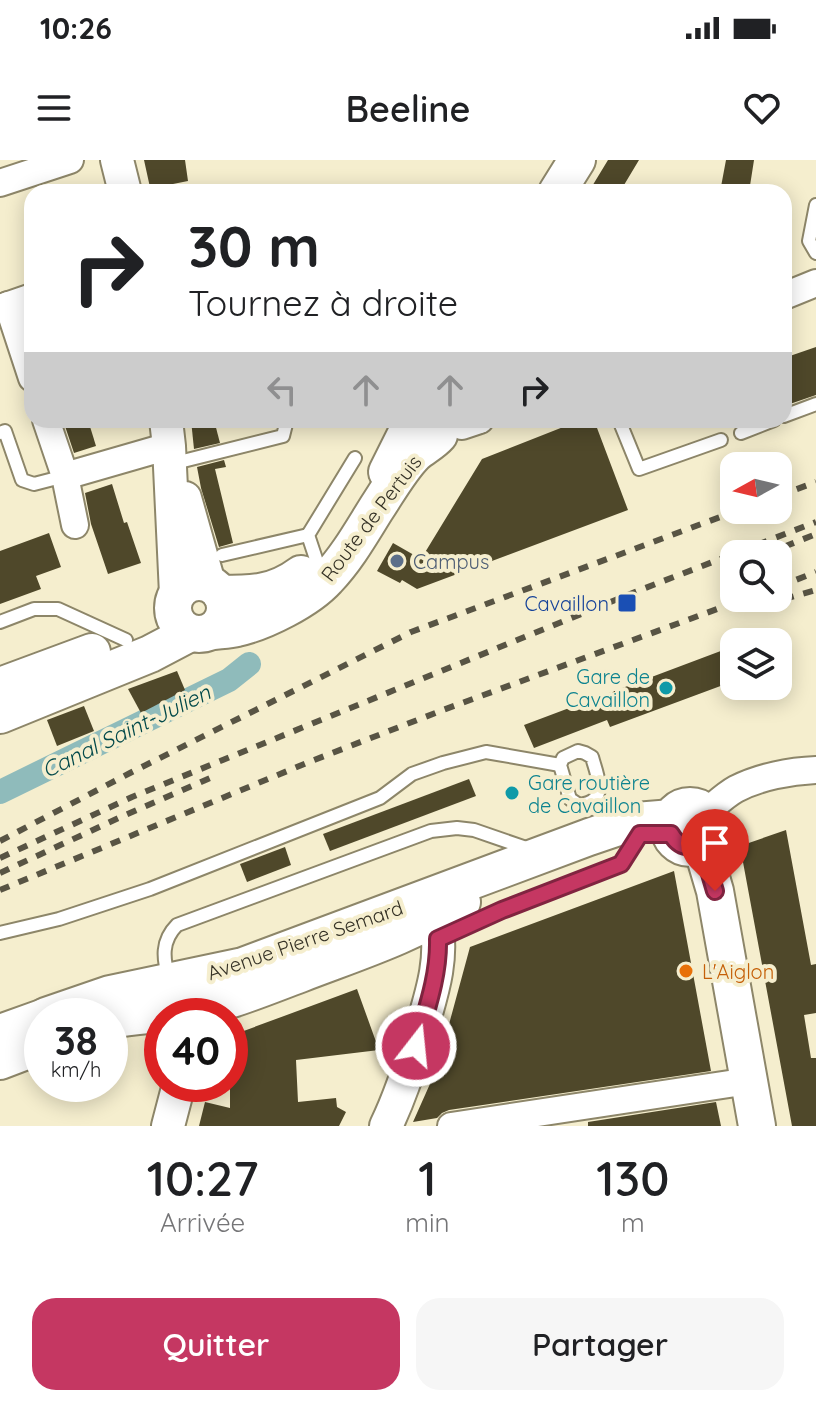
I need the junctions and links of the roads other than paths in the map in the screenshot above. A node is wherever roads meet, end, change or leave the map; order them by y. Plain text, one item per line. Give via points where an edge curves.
1 (70, 160) edge
2 (117, 160) edge
3 (577, 160) edge
4 (0, 183) edge
5 (123, 184) edge
6 (562, 184) edge
7 (816, 205) edge
8 (816, 253) edge
9 (816, 283) edge
10 (792, 293) edge
11 (13, 303) edge
12 (24, 346) edge
13 (816, 404) edge
14 (792, 413) edge
15 (49, 428) edge
16 (285, 428) edge
17 (443, 428) edge
18 (444, 428) edge
19 (622, 428) edge
20 (754, 428) edge
21 (0, 433) edge
22 (741, 433) dead end
23 (721, 440) dead end
24 (170, 443) edge
25 (355, 458) dead end
26 (65, 476) junction
27 (75, 525) dead end
28 (313, 549) junction
29 (201, 601) junction
30 (0, 622) edge
31 (126, 640) junction
32 (0, 686) edge
33 (0, 715) edge
34 (560, 765) junction
35 (816, 770) edge
36 (584, 821) junction
37 (677, 829) junction
38 (543, 854) junction
39 (455, 896) junction
40 (0, 933) edge
41 (99, 998) edge
42 (144, 998) edge
43 (178, 998) edge
44 (187, 998) edge
45 (235, 998) edge
46 (24, 1024) edge
47 (0, 1033) edge
48 (24, 1052) edge
49 (0, 1061) edge
50 (749, 1081) junction
51 (174, 1102) edge
52 (168, 1126) edge
53 (386, 1126) edge
54 (451, 1126) edge
55 (757, 1126) edge

1 - 4 street
2 - 5 street
3 - 6 main road
7 - 8 lane via 809,241
9 - 10 street
11 - 12 street
13 - 14 lane
15 - 26 street
16 - 24 lane via 283,436
17 - 28 main road, Route de Pertuis via 382,482 342,538
18 - 29 main road, Route de Pertuis via 415,454 344,558 309,595 237,628
19 - 23 lane via 639,469
20 - 22 lane
21 - 26 lane via 5,431 22,480 34,484
24 - 26 street
24 - 29 street
25 - 28 lane
26 - 27 street
28 - 29 main road, Route de Pertuis via 294,579 268,591
29 - 31 main road, Route de Pertuis
29 - 33 main road, Route de Pertuis via 150,654
30 - 31 lane via 34,609 58,609
31 - 32 main road, Route de Pertuis
34 - 36 lane via 570,799
34 - 36 lane via 578,751 592,757 599,788
34 - 40 lane via 486,752 443,763 412,774 380,798 150,889
35 - 37 street via 736,789
36 - 37 main road via 636,821
36 - 38 main road
37 - 39 main road, Avenue Pierre Semard via 625,837 466,899
37 - 50 main road via 705,857 715,891
38 - 39 main road
38 - 43 lane via 474,830 431,831 177,925 164,956
39 - 44 main road, Avenue Pierre Semard via 222,971
39 - 45 main road, Avenue Pierre Semard via 404,935
39 - 53 street via 401,1095
41 - 42 main road, Avenue Pierre Semard via 110,994
46 - 47 main road, Avenue Pierre Semard
48 - 49 main road
50 - 54 street
50 - 55 main road
51 - 52 street

